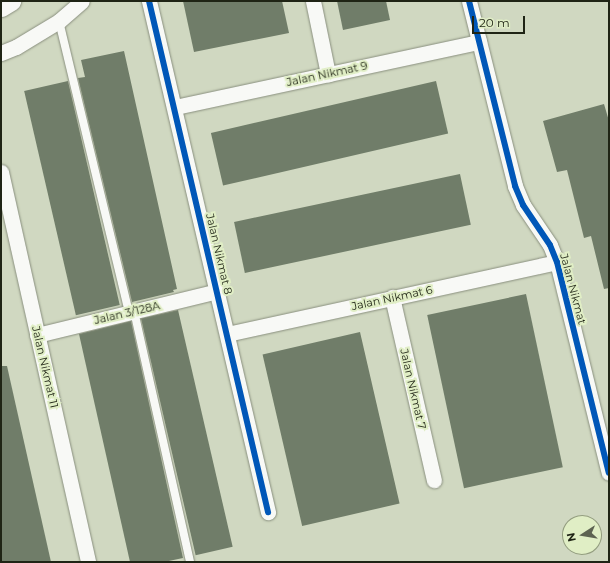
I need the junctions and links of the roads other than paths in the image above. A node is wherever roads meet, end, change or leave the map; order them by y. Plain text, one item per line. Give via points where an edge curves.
1 (11, 1) edge
2 (82, 1) edge
3 (150, 1) edge
4 (313, 1) edge
5 (469, 1) edge
6 (1, 7) edge
7 (59, 21) junction
8 (479, 42) junction
9 (1, 53) edge
10 (328, 74) junction
11 (175, 107) junction
12 (1, 172) edge
13 (557, 262) junction
14 (217, 291) junction
15 (392, 297) junction
16 (131, 312) junction
17 (227, 334) junction
18 (37, 335) junction
19 (609, 473) edge
20 (434, 480) dead end
21 (268, 512) dead end
22 (88, 562) edge
23 (190, 562) edge

1 - 6 street
2 - 7 street
3 - 11 street, Jalan Nikmat 8
4 - 10 street
5 - 8 street, Jalan Nikmat
7 - 9 street
7 - 16 lane
8 - 10 street, Jalan Nikmat 9
8 - 13 street, Jalan Nikmat via 515,186 523,205 547,240
10 - 11 street, Jalan Nikmat 9
11 - 14 street, Jalan Nikmat 8
12 - 18 street, Jalan Nikmat 11
13 - 15 street, Jalan Nikmat 6
13 - 19 street, Jalan Nikmat
14 - 16 street, Jalan 3/128A
14 - 17 street, Jalan Nikmat 8
15 - 17 street, Jalan Nikmat 6
15 - 20 street, Jalan Nikmat 7
16 - 18 street, Jalan 3/128A
16 - 23 lane
17 - 21 street, Jalan Nikmat 8
18 - 22 street, Jalan Nikmat 11

